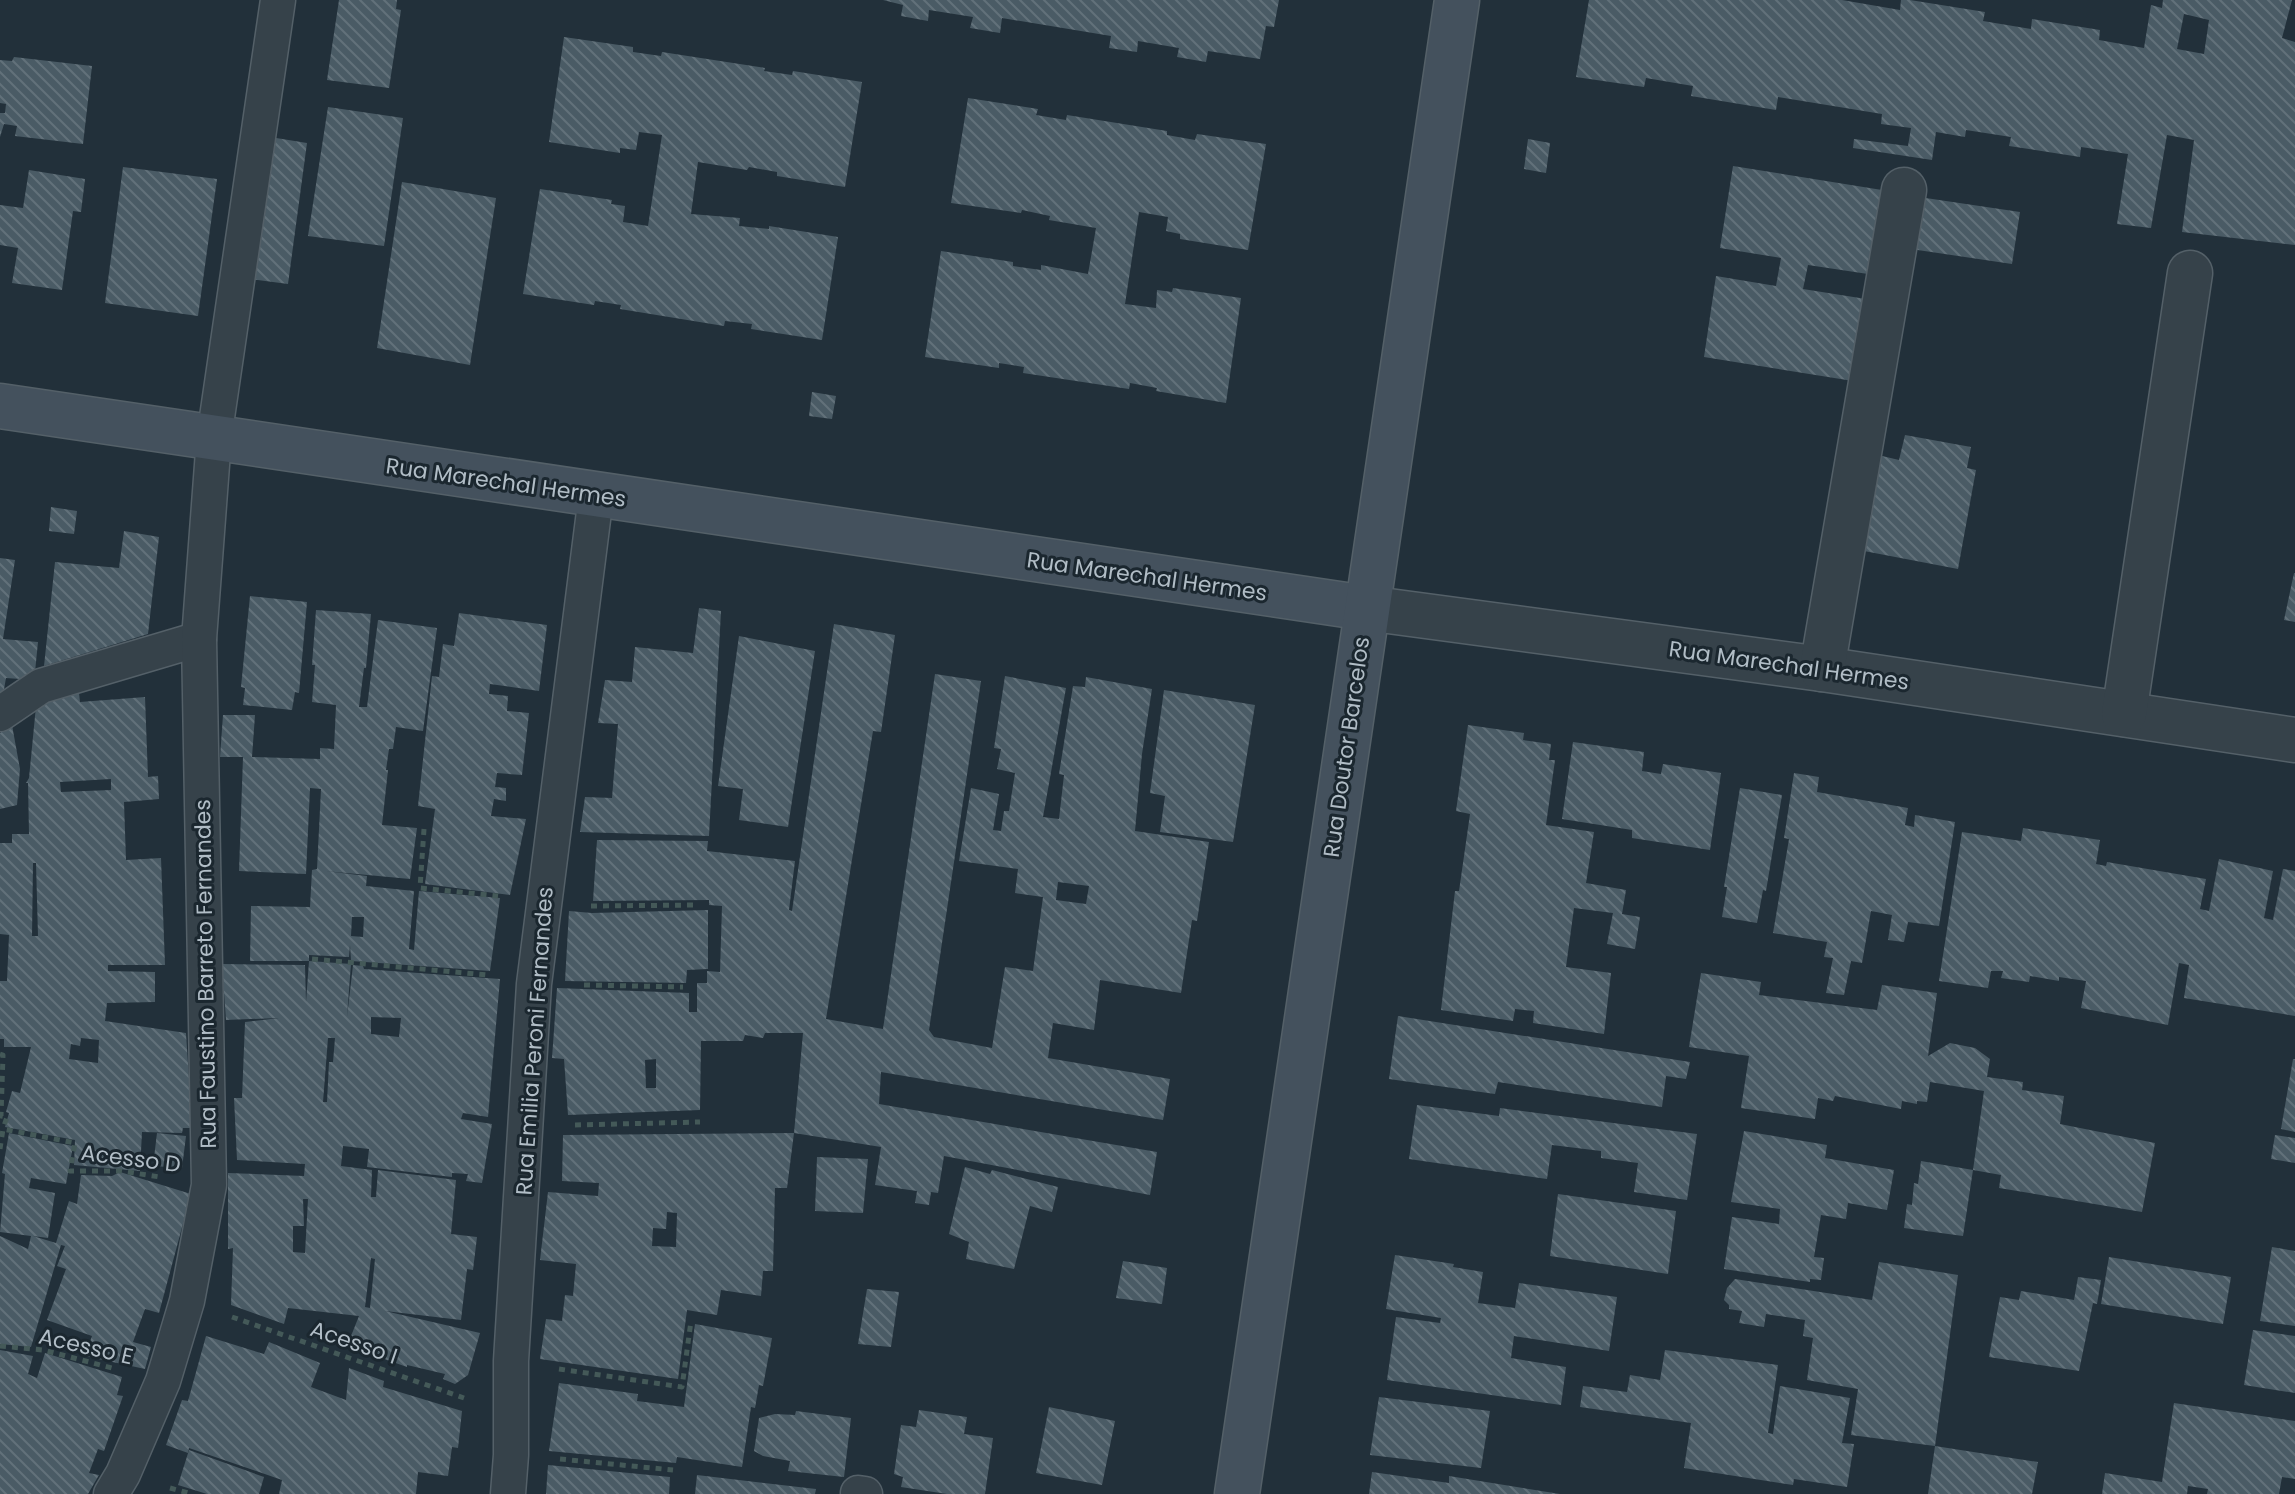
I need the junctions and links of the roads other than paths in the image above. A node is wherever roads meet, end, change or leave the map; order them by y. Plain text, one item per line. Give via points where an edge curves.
1 (278, 0) edge
2 (1457, 0) edge
3 (1904, 190) dead end
4 (2190, 273) dead end
5 (0, 406) edge
6 (214, 438) junction
7 (596, 496) junction
8 (1366, 608) junction
9 (199, 639) junction
10 (1822, 669) junction
11 (0, 714) edge
12 (2124, 714) junction
13 (2295, 740) edge
14 (111, 1494) edge
15 (508, 1494) edge
16 (1237, 1494) edge

1 - 6 lane, Rua Faustino Barreto Fernandes
2 - 8 street, Rua Doutor Barcelos
3 - 10 street
4 - 12 street
5 - 6 street, Rua Marechal Hermes
6 - 7 street, Rua Marechal Hermes
6 - 9 lane, Rua Faustino Barreto Fernandes
7 - 8 street, Rua Marechal Hermes
7 - 15 lane, Rua Emilia Peroni Fernandes via 534,984
8 - 10 street, Rua Marechal Hermes
8 - 16 street, Rua Doutor Barcelos
9 - 11 lane via 41,686
9 - 14 lane, Rua Faustino Barreto Fernandes via 209,1185 187,1301 163,1381
10 - 12 street, Rua Marechal Hermes
12 - 13 street, Rua Marechal Hermes

